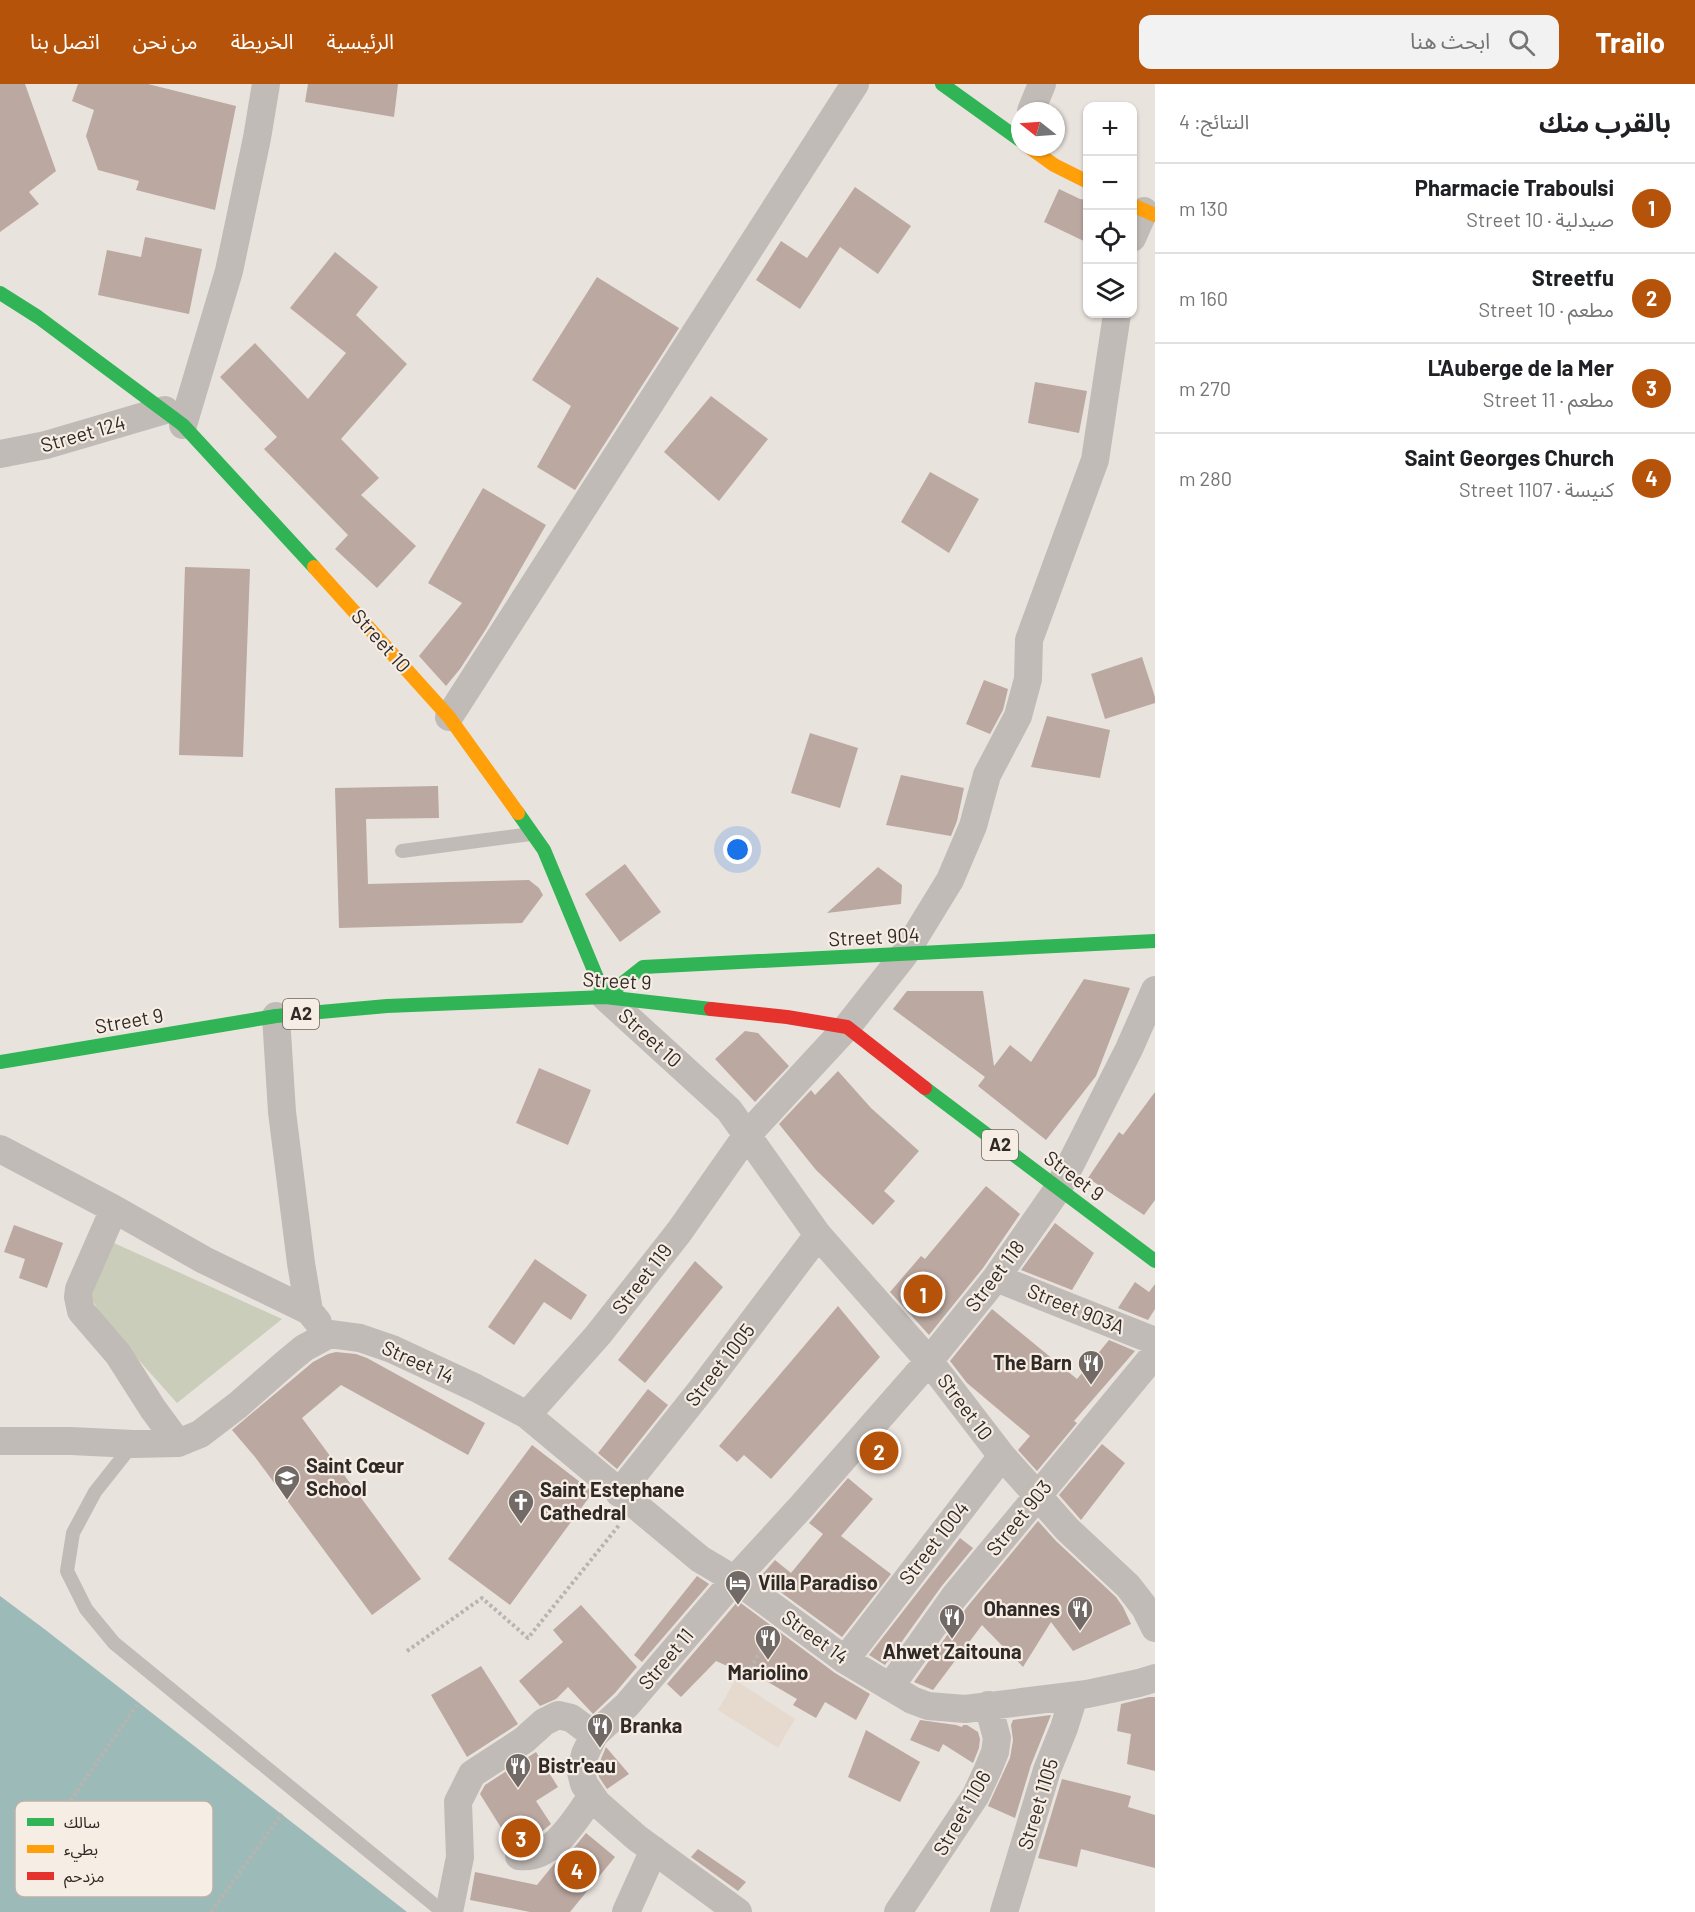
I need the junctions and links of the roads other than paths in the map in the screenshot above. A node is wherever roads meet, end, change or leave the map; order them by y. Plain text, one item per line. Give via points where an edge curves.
1 (266, 84) edge
2 (855, 84) edge
3 (942, 84) edge
4 (1042, 84) edge
5 (1035, 102) edge
6 (1011, 134) edge
7 (1042, 156) edge
8 (1083, 180) edge
9 (1144, 210) edge
10 (1137, 226) edge
11 (0, 293) edge
12 (1116, 318) edge
13 (174, 418) junction
14 (0, 454) edge
15 (449, 717) junction
16 (532, 834) junction
17 (402, 851) dead end
18 (1155, 941) edge
19 (904, 955) junction
20 (1155, 990) edge
21 (605, 997) junction
22 (276, 1016) junction
23 (847, 1027) junction
24 (0, 1062) edge
25 (747, 1135) junction
26 (0, 1149) edge
27 (1058, 1189) junction
28 (114, 1209) junction
29 (818, 1235) junction
30 (1155, 1261) edge
31 (996, 1278) junction
32 (309, 1311) junction
33 (330, 1334) junction
34 (1155, 1341) edge
35 (1155, 1354) edge
36 (929, 1361) junction
37 (527, 1415) junction
38 (0, 1441) edge
39 (178, 1443) junction
40 (133, 1444) junction
41 (1002, 1456) junction
42 (1037, 1496) junction
43 (628, 1499) junction
44 (735, 1579) junction
45 (1155, 1628) edge
46 (845, 1660) junction
47 (1155, 1678) edge
48 (890, 1687) junction
49 (1074, 1696) junction
50 (988, 1705) junction
51 (594, 1735) junction
52 (595, 1799) junction
53 (654, 1850) junction
54 (519, 1856) dead end
55 (443, 1912) edge
56 (449, 1912) edge
57 (626, 1912) edge
58 (738, 1912) edge
59 (898, 1912) edge
60 (1004, 1912) edge

1 - 13 street via 229,271
2 - 15 street
3 - 6 main road
4 - 5 street
7 - 8 main road
9 - 10 street
11 - 13 main road, Street 10
12 - 19 street, Street 119 via 1095,460 1029,640 1028,679 1018,716 987,775 973,826 950,880
13 - 14 street, Street 124
13 - 15 main road, Street 10 via 324,576
15 - 16 main road, Street 10
16 - 17 lane
16 - 21 main road, Street 10 via 544,850
18 - 19 main road, Street 904
19 - 21 main road, Street 904 via 643,967
19 - 23 street, Street 119
20 - 27 street, Street 118
21 - 22 main road, Street 9 / A2 via 387,1006
21 - 23 main road, Street 9 / A2
21 - 25 street, Street 10 via 729,1110
22 - 24 main road, Street 9 / A2
22 - 32 street via 282,1112
23 - 25 street, Street 119
23 - 27 main road, Street 9 / A2
25 - 29 street, Street 10
25 - 37 street, Street 119 via 679,1232 598,1335
26 - 28 street
27 - 30 main road, Street 9 / A2
27 - 31 street, Street 118
28 - 32 street via 204,1260
28 - 39 street via 80,1289 78,1304 118,1354
29 - 36 street, Street 10
29 - 43 street, Street 1005 via 701,1390
31 - 34 street, Street 903A
31 - 36 street, Street 118
32 - 33 street
33 - 37 street, Street 14 via 360,1338 392,1349
33 - 39 street via 296,1355 200,1434
35 - 42 street, Street 903
36 - 41 street, Street 10
36 - 44 street, Street 118
37 - 43 street, Street 14
38 - 40 street
39 - 40 street
40 - 55 lane via 95,1492 73,1533 67,1571 86,1609 114,1643
41 - 42 street, Street 10
41 - 46 street, Street 1004
42 - 45 street, Street 10 via 1128,1586
42 - 48 street, Street 903 via 954,1597
43 - 44 street, Street 14 via 700,1559
44 - 46 street, Street 14
44 - 51 street, Street 11 via 627,1705
46 - 48 street, Street 14
47 - 49 street, Street 14
48 - 50 street, Street 14 via 928,1706 965,1709
49 - 50 street, Street 14
49 - 60 street, Street 1105
50 - 59 street, Street 1106 via 998,1738 992,1760 976,1795
51 - 52 street via 581,1772
51 - 56 street via 571,1718 558,1715 472,1774 458,1802 460,1857
52 - 53 street
52 - 54 street via 550,1847 530,1858
53 - 57 street
53 - 58 street

